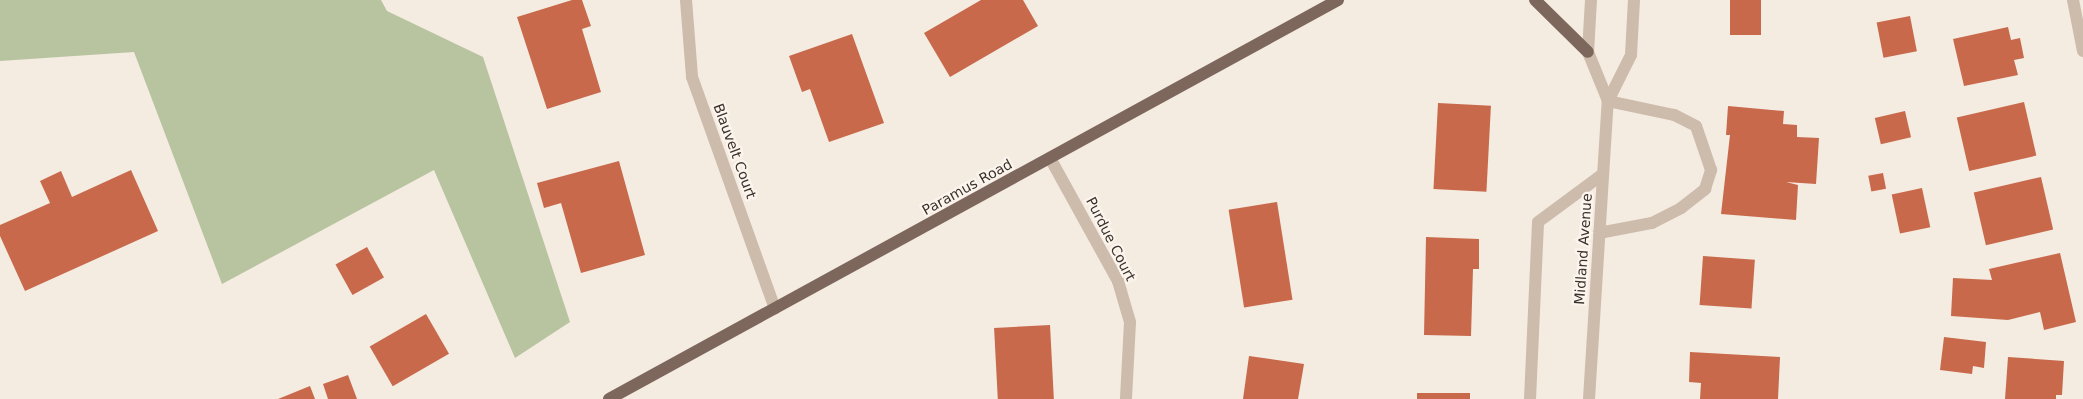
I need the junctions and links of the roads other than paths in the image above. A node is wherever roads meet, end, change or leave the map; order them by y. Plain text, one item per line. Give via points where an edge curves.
1 (686, 0) edge
2 (1338, 0) edge
3 (1535, 0) edge
4 (1591, 0) edge
5 (1634, 0) edge
6 (2073, 0) edge
7 (2083, 51) edge
8 (1588, 52) junction
9 (1608, 101) junction
10 (1050, 158) junction
11 (1604, 174) junction
12 (1599, 233) junction
13 (775, 309) junction
14 (609, 399) edge
15 (1126, 399) edge
16 (1530, 399) edge
17 (1589, 399) edge

1 - 13 street, Blauvelt Court via 692,77
2 - 10 main road, Paramus Road
3 - 8 main road
4 - 8 street, Midland Avenue
5 - 9 street, Midland Avenue via 1631,55
6 - 7 street
8 - 9 street, Midland Avenue
9 - 11 street, Midland Avenue
9 - 12 street via 1674,115 1696,126 1710,170 1705,190 1681,208 1652,223
10 - 13 main road, Paramus Road
10 - 15 street, Purdue Court via 1118,280 1130,322
11 - 12 street, Midland Avenue
11 - 16 street via 1538,222
12 - 17 street, Midland Avenue
13 - 14 main road, Paramus Road

